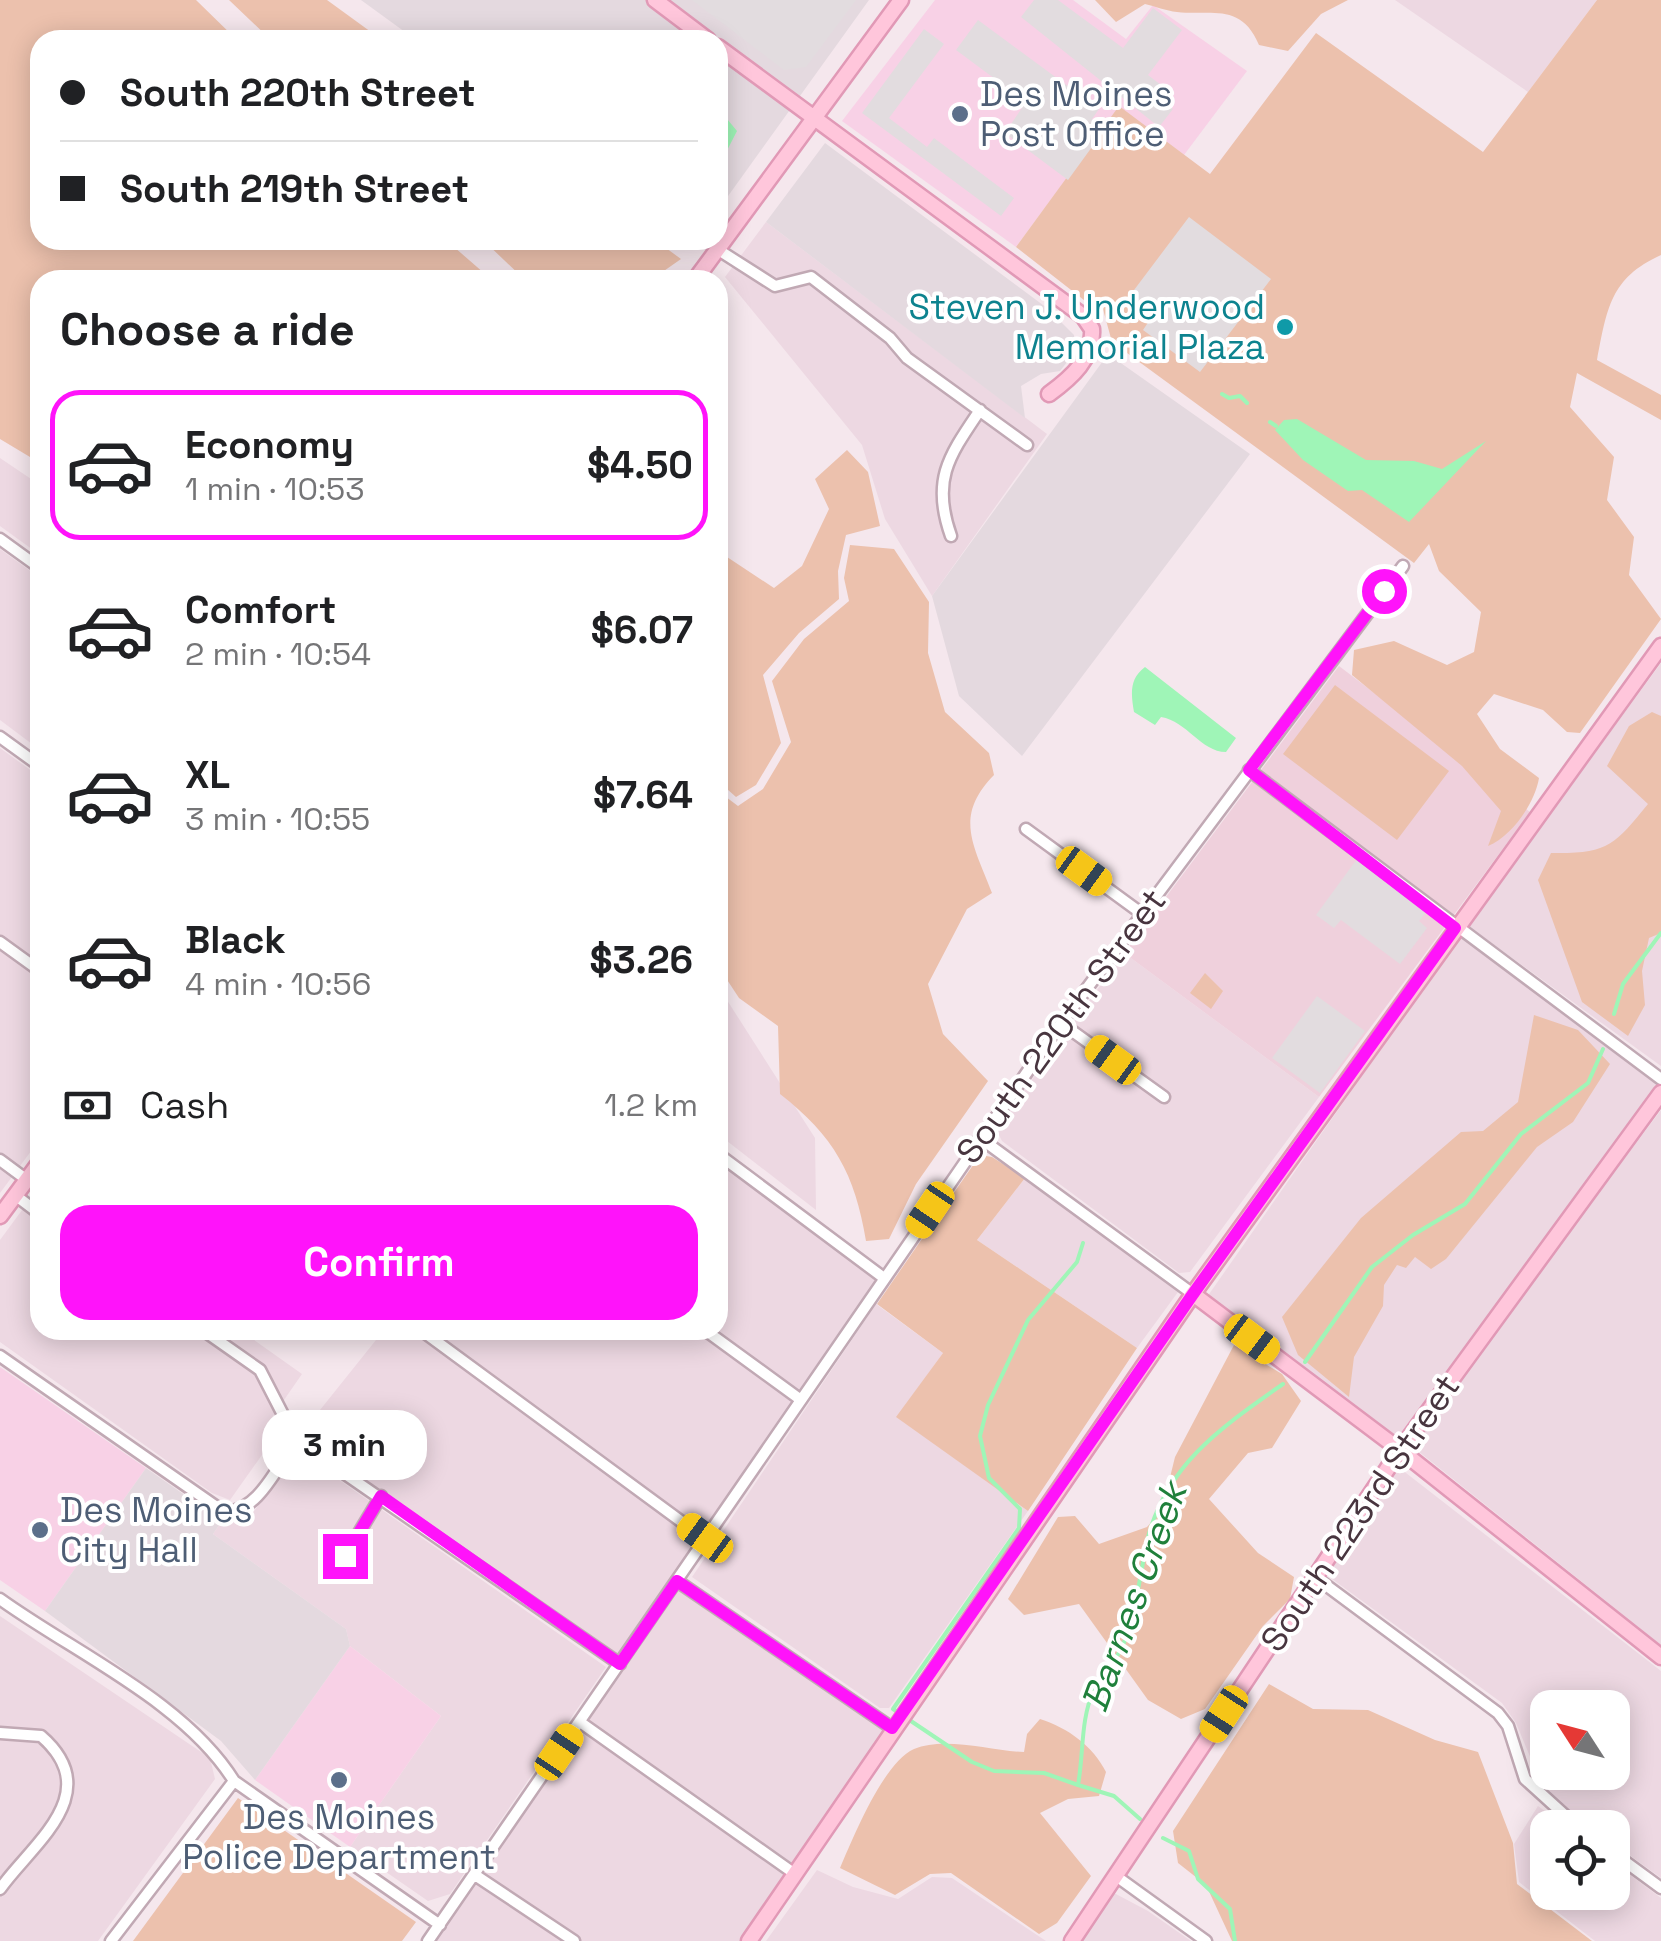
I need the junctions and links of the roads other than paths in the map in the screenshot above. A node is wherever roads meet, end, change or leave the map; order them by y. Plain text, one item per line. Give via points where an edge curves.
1 (655, 0) edge
2 (901, 0) edge
3 (695, 30) edge
4 (728, 54) edge
5 (815, 118) junction
6 (728, 234) edge
7 (719, 250) edge
8 (1049, 394) dead end
9 (980, 410) junction
10 (1027, 444) dead end
11 (951, 536) dead end
12 (0, 539) edge
13 (30, 561) edge
14 (1403, 566) dead end
15 (1661, 646) edge
16 (0, 737) edge
17 (30, 759) edge
18 (1249, 770) junction
19 (1026, 829) dead end
20 (1141, 913) junction
21 (1455, 928) junction
22 (0, 942) edge
23 (30, 963) edge
24 (1062, 1023) junction
25 (1661, 1079) edge
26 (1661, 1092) edge
27 (1164, 1097) dead end
28 (980, 1138) junction
29 (0, 1160) edge
30 (728, 1161) edge
31 (30, 1176) edge
32 (27, 1180) junction
33 (15, 1195) junction
34 (30, 1206) edge
35 (0, 1216) edge
36 (884, 1278) junction
37 (1193, 1294) junction
38 (217, 1340) edge
39 (435, 1340) edge
40 (719, 1340) edge
41 (0, 1356) edge
42 (801, 1400) junction
43 (296, 1440) junction
44 (1400, 1450) junction
45 (381, 1496) junction
46 (705, 1538) junction
47 (345, 1556) dead end
48 (1315, 1577) junction
49 (677, 1581) junction
50 (0, 1599) edge
51 (1661, 1658) edge
52 (620, 1664) junction
53 (580, 1722) junction
54 (892, 1728) junction
55 (0, 1733) edge
56 (234, 1781) junction
57 (1560, 1810) edge
58 (1630, 1865) edge
59 (794, 1874) junction
60 (475, 1875) junction
61 (1116, 1876) junction
62 (1661, 1888) edge
63 (0, 1889) edge
64 (440, 1925) junction
65 (112, 1941) edge
66 (428, 1941) edge
67 (574, 1941) edge
68 (750, 1941) edge
69 (1072, 1941) edge
70 (1206, 1941) edge

1 - 3 street
2 - 5 street
4 - 5 street
5 - 6 street
5 - 8 street via 1082,316 1092,328 1090,350
7 - 9 street via 775,286 812,278
9 - 10 street
9 - 11 street via 950,455 939,501
12 - 13 street
14 - 18 street, South 220th Street
15 - 21 street
16 - 17 street
18 - 20 street, South 220th Street
18 - 21 street
19 - 20 street
20 - 24 street, South 220th Street
21 - 25 street
21 - 37 street
22 - 23 street
24 - 27 street
24 - 28 street, South 220th Street
26 - 44 street, South 223rd Street
28 - 36 street, South 220th Street
28 - 37 street
29 - 32 street
30 - 36 street
31 - 32 street
32 - 33 street
33 - 34 street
33 - 35 street
36 - 42 street, South 220th Street
37 - 44 street
37 - 54 street
38 - 43 street via 260,1370
39 - 46 street
40 - 42 street
41 - 43 street via 194,1494 232,1513 250,1506
42 - 46 street, South 220th Street
43 - 45 street
44 - 48 street, South 223rd Street
44 - 51 street
45 - 47 street
45 - 52 street
46 - 49 street, South 220th Street
48 - 57 street via 1498,1712 1525,1778
48 - 61 street, South 223rd Street
49 - 52 street, South 220th Street
49 - 54 street
50 - 56 street via 172,1714 215,1750
52 - 53 street, South 220th Street
53 - 59 street
53 - 60 street, South 220th Street
54 - 59 street
55 - 63 street via 41,1736 62,1761 66,1788 52,1831
56 - 64 street
56 - 65 street
58 - 62 street
59 - 68 street
60 - 64 street, South 220th Street
60 - 67 street
61 - 69 street, South 223rd Street
61 - 70 street
64 - 66 street, South 220th Street

